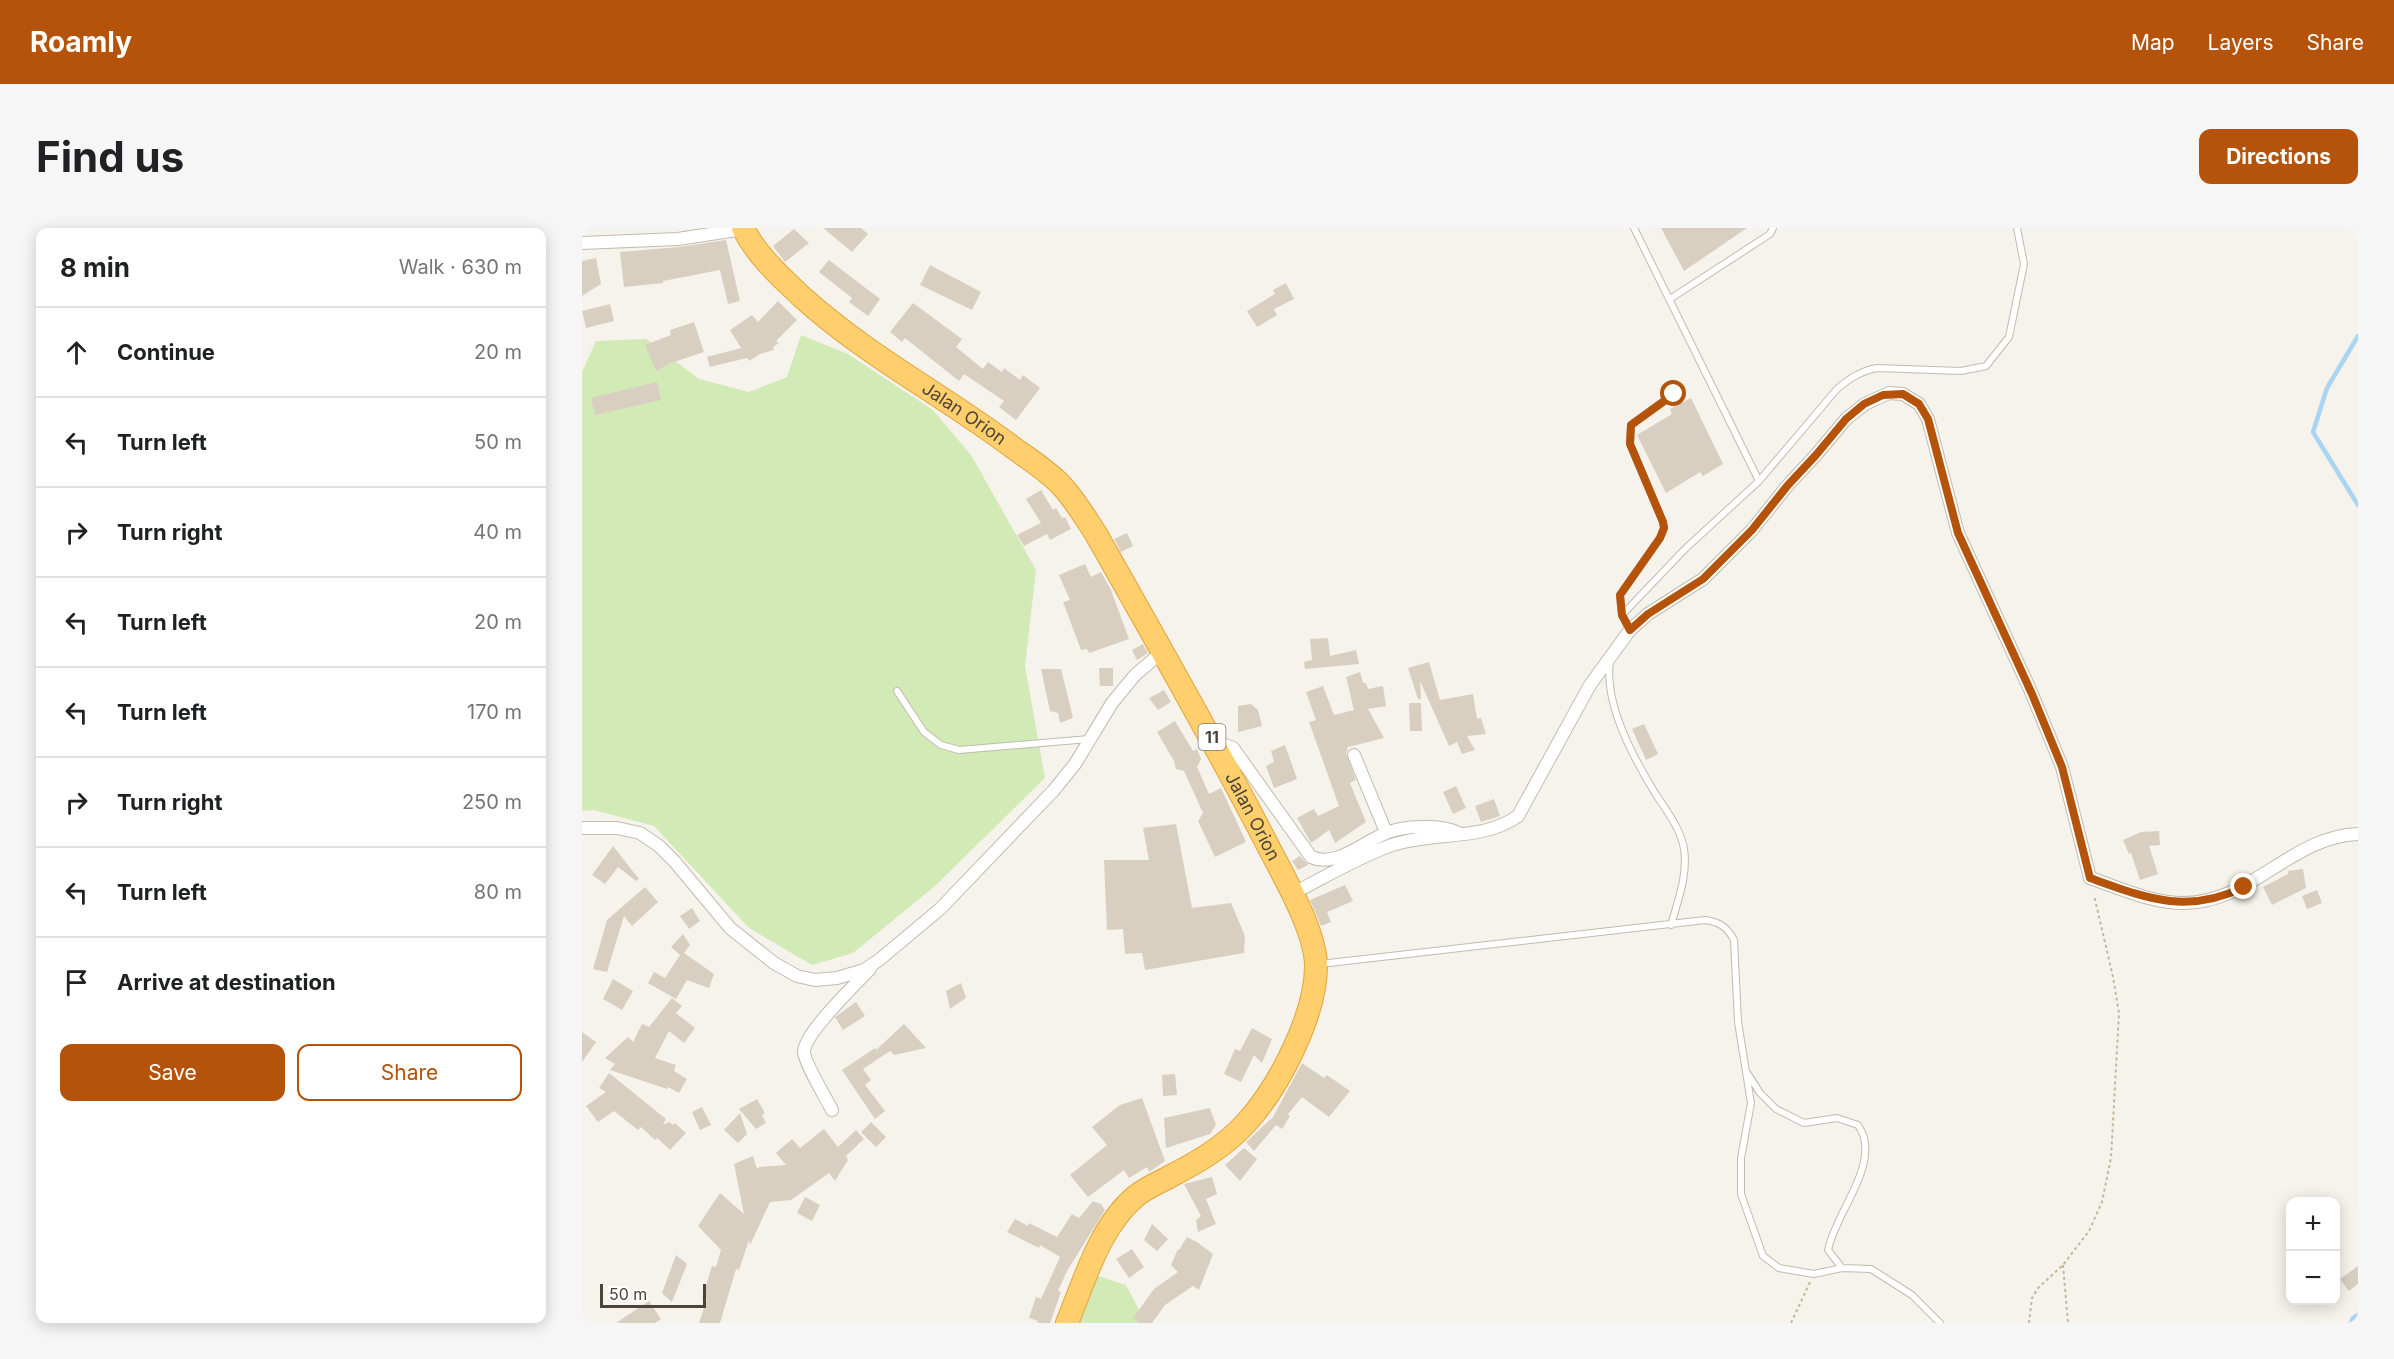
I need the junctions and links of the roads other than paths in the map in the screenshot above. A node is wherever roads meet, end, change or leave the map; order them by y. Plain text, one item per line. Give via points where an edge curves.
1 (1634, 228) edge
2 (1773, 228) edge
3 (2017, 228) edge
4 (743, 229) edge
5 (582, 243) edge
6 (1670, 299) junction
7 (1674, 394) dead end
8 (1759, 481) junction
9 (1622, 615) junction
10 (1630, 630) junction
11 (1162, 652) junction
12 (1611, 655) junction
13 (897, 692) dead end
14 (1089, 739) junction
15 (1213, 740) junction
16 (1354, 755) dead end
17 (582, 828) edge
18 (1386, 832) junction
19 (1461, 834) junction
20 (2358, 834) edge
21 (1292, 894) junction
22 (1671, 925) junction
23 (879, 960) junction
24 (1316, 964) junction
25 (1744, 1068) junction
26 (832, 1110) dead end
27 (1842, 1268) junction
28 (1067, 1323) edge
29 (1940, 1323) edge

1 - 6 lane
2 - 6 lane via 1770,234
3 - 8 lane via 2024,264 2009,337 1986,366 1961,371 1877,368 1850,378
4 - 5 street via 678,239
4 - 11 highway, Jalan Orion / 11 via 770,267 818,311 1060,484 1096,534
6 - 8 lane
7 - 9 lane via 1631,425 1630,444 1664,528 1620,595
8 - 9 lane
9 - 10 lane
10 - 12 street
10 - 20 street via 1703,579 1752,530 1854,411 1883,395 1903,394 1919,404 1928,419 1958,533 2062,767 2090,878 2153,898 2196,902 2231,893 2297,853 2331,838
11 - 14 street via 1135,675
11 - 15 highway, Jalan Orion / 11
12 - 19 street via 1556,744 1522,812 1508,823
12 - 22 lane via 1608,678 1622,728 1684,848 1686,873
13 - 14 lane via 924,732 941,745 959,750
14 - 23 street via 1054,790 940,909
15 - 18 street via 1233,748 1311,857 1329,860
15 - 21 highway, Jalan Orion / 11
16 - 18 street
17 - 23 street via 640,832 675,862 730,928 797,976 815,980 837,978 864,970
18 - 19 street via 1442,827
19 - 21 street via 1393,845
21 - 24 highway, Jalan Orion / 11 via 1309,934
22 - 24 lane
22 - 25 lane via 1705,920 1728,928 1734,940
23 - 26 street via 817,1026 806,1044 806,1058
24 - 28 highway, Jalan Orion / 11 via 1302,1030 1257,1109 1223,1145 1146,1189 1120,1213 1102,1241
25 - 27 lane via 1751,1103 1741,1158 1741,1194 1763,1256 1779,1268 1814,1274
25 - 27 lane via 1776,1109 1804,1123 1837,1118 1858,1125 1864,1137 1864,1163 1828,1250
27 - 29 lane via 1870,1269 1912,1295

